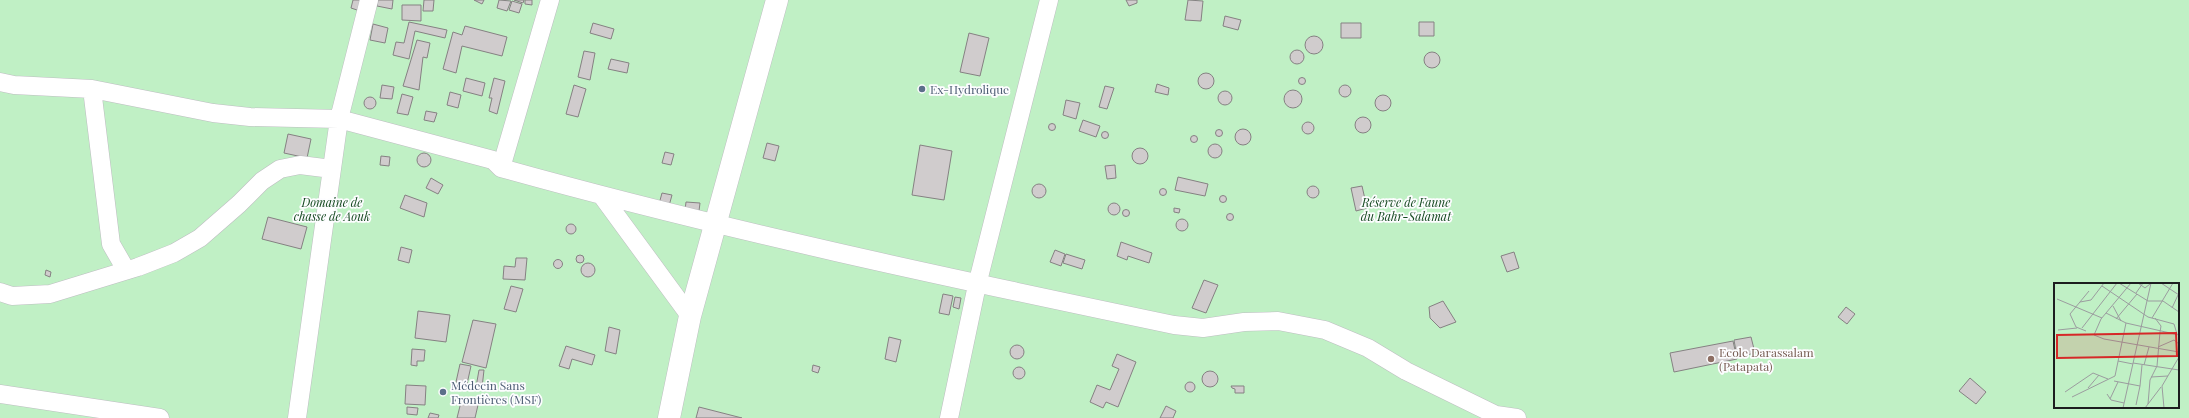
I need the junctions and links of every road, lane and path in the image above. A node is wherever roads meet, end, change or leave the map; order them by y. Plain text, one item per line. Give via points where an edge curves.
1 (369, 0) edge
2 (550, 0) edge
3 (777, 0) edge
4 (1049, 0) edge
5 (5, 86) edge
6 (92, 89) junction
7 (339, 119) junction
8 (501, 168) junction
9 (332, 169) junction
10 (602, 196) junction
11 (717, 222) junction
12 (126, 270) junction
13 (977, 285) junction
14 (0, 292) edge
15 (690, 316) junction
16 (0, 394) edge
17 (1495, 417) edge
18 (160, 418) edge
19 (296, 418) edge
20 (669, 418) edge
21 (949, 418) edge
22 (1517, 418) edge

1 - 7 street
2 - 8 street
3 - 11 main road
4 - 13 street
5 - 6 street
6 - 7 street via 213,113 250,117
6 - 12 street via 111,244
7 - 8 street via 493,160
7 - 9 street
8 - 10 street
9 - 12 street via 300,165 280,169 262,181 200,238 174,253
9 - 19 street
10 - 11 street
10 - 15 street
11 - 13 street
11 - 15 main road
12 - 14 street via 50,294 12,296
13 - 17 street via 1174,325 1204,328 1244,322 1278,321 1325,330 1368,348 1406,371
13 - 21 street
15 - 20 main road
16 - 18 street
17 - 22 street

